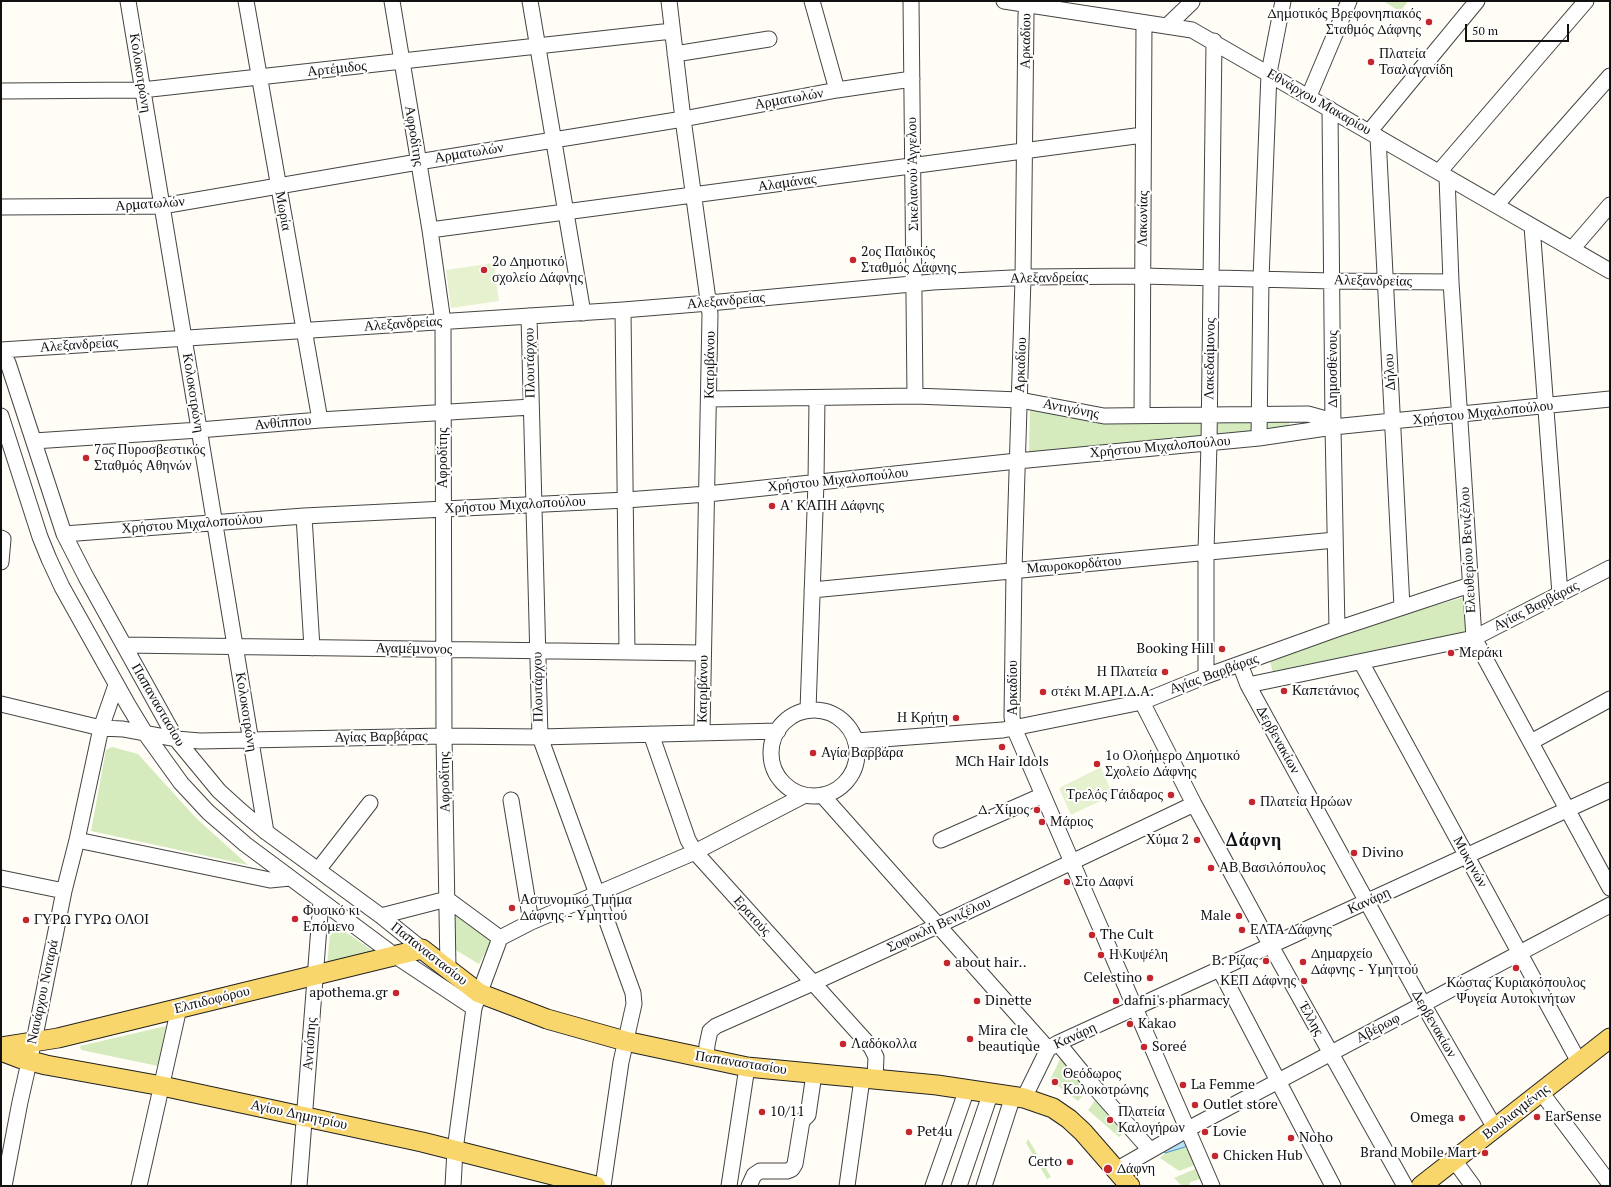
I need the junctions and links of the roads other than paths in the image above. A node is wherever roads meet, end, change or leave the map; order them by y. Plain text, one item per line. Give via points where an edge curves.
1 (128, 1) edge
2 (246, 1) edge
3 (392, 1) edge
4 (530, 1) edge
5 (669, 1) edge
6 (812, 1) edge
7 (911, 1) edge
8 (1004, 1) edge
9 (1283, 1) edge
10 (1349, 1) edge
11 (1477, 1) edge
12 (1586, 1) edge
13 (1192, 2) edge
14 (1027, 3) edge
15 (1144, 22) junction
16 (1167, 26) junction
17 (1192, 30) junction
18 (672, 31) junction
19 (769, 39) dead end
20 (1214, 42) junction
21 (538, 46) junction
22 (674, 54) junction
23 (402, 62) junction
24 (1269, 73) junction
25 (1610, 76) edge
26 (259, 77) junction
27 (912, 79) junction
28 (142, 90) junction
29 (837, 90) junction
30 (1, 91) edge
31 (1309, 96) junction
32 (1330, 109) junction
33 (683, 119) junction
34 (1374, 134) junction
35 (1143, 135) junction
36 (554, 139) junction
37 (1025, 151) junction
38 (418, 162) junction
39 (913, 166) junction
40 (1443, 174) junction
41 (278, 186) junction
42 (694, 195) junction
43 (1496, 205) junction
44 (1610, 205) edge
45 (162, 206) junction
46 (1, 207) edge
47 (566, 212) junction
48 (1532, 226) junction
49 (430, 230) junction
50 (1572, 249) junction
51 (1610, 271) edge
52 (1142, 276) junction
53 (1211, 277) junction
54 (1023, 278) junction
55 (1261, 279) junction
56 (1332, 281) junction
57 (1386, 281) junction
58 (1451, 282) junction
59 (914, 283) junction
60 (709, 303) junction
61 (623, 310) junction
62 (583, 313) junction
63 (529, 316) junction
64 (443, 322) junction
65 (304, 330) junction
66 (184, 338) junction
67 (1, 350) edge
68 (915, 396) junction
69 (709, 398) junction
70 (817, 398) junction
71 (1610, 399) edge
72 (1020, 400) junction
73 (1546, 406) junction
74 (531, 407) junction
75 (443, 413) junction
76 (1210, 414) junction
77 (1259, 414) junction
78 (1142, 415) junction
79 (1460, 415) junction
80 (1, 416) edge
81 (320, 420) junction
82 (1393, 422) junction
83 (1333, 427) junction
84 (199, 430) junction
85 (1259, 438) junction
86 (34, 441) junction
87 (1209, 443) junction
88 (1017, 461) junction
89 (41, 465) junction
90 (18, 470) junction
91 (816, 482) junction
92 (707, 494) junction
93 (626, 500) junction
94 (534, 504) junction
95 (443, 508) junction
96 (304, 516) junction
97 (215, 522) junction
98 (64, 534) junction
99 (2, 538) edge
100 (1335, 540) junction
101 (1206, 552) junction
102 (1, 562) edge
103 (1610, 568) edge
104 (1014, 570) junction
105 (1470, 585) junction
106 (812, 590) junction
107 (1560, 594) junction
108 (1402, 607) junction
109 (1337, 629) junction
110 (1474, 638) junction
111 (124, 645) junction
112 (236, 647) junction
113 (312, 648) junction
114 (444, 650) junction
115 (537, 651) junction
116 (627, 652) junction
117 (704, 653) junction
118 (1361, 662) junction
119 (1240, 664) junction
120 (1206, 676) junction
121 (116, 685) junction
122 (1248, 685) junction
123 (1610, 699) edge
124 (1142, 702) junction
125 (1, 704) edge
126 (808, 710) junction
127 (101, 728) junction
128 (1014, 728) junction
129 (778, 730) junction
130 (702, 732) junction
131 (145, 733) junction
132 (651, 734) junction
133 (444, 736) junction
134 (540, 737) junction
135 (176, 739) junction
136 (251, 740) junction
137 (856, 741) junction
138 (1531, 742) junction
139 (1610, 790) edge
140 (806, 795) junction
141 (1043, 795) junction
142 (822, 796) junction
143 (511, 800) dead end
144 (370, 803) dead end
145 (1194, 804) junction
146 (1568, 810) junction
147 (266, 832) junction
148 (77, 840) junction
149 (941, 840) dead end
150 (695, 852) junction
151 (1467, 856) junction
152 (1072, 862) junction
153 (318, 870) junction
154 (1, 878) edge
155 (290, 878) junction
156 (1610, 888) edge
157 (64, 891) junction
158 (596, 894) junction
159 (447, 899) junction
160 (321, 901) junction
161 (1367, 902) junction
162 (1610, 905) edge
163 (380, 916) junction
164 (531, 922) junction
165 (937, 926) junction
166 (500, 938) junction
167 (1271, 946) junction
168 (422, 949) junction
169 (1520, 953) junction
170 (394, 955) junction
171 (448, 969) junction
172 (1220, 970) junction
173 (315, 974) junction
174 (812, 983) junction
175 (477, 1001) junction
176 (1423, 1004) junction
177 (179, 1008) junction
178 (1135, 1008) junction
179 (1610, 1038) edge
180 (625, 1041) junction
181 (1053, 1046) junction
182 (1, 1047) edge
183 (1, 1051) edge
184 (31, 1052) junction
185 (1331, 1053) junction
186 (706, 1059) junction
187 (1579, 1062) junction
188 (747, 1067) junction
189 (814, 1074) junction
190 (869, 1079) junction
191 (1278, 1081) junction
192 (162, 1086) junction
193 (967, 1089) junction
194 (990, 1092) junction
195 (1541, 1092) junction
196 (1018, 1097) junction
197 (959, 1109) junction
198 (304, 1116) junction
199 (981, 1120) junction
200 (1495, 1128) junction
201 (1188, 1129) junction
202 (455, 1150) junction
203 (1150, 1150) junction
204 (1454, 1160) junction
205 (1116, 1170) junction
206 (1610, 1184) edge
207 (4, 1186) edge
208 (139, 1186) edge
209 (299, 1186) edge
210 (453, 1186) edge
211 (596, 1186) edge
212 (603, 1186) edge
213 (729, 1186) edge
214 (749, 1186) edge
215 (847, 1186) edge
216 (933, 1186) edge
217 (959, 1186) edge
218 (984, 1186) edge
219 (1130, 1186) edge
220 (1212, 1186) edge
221 (1333, 1186) edge
222 (1405, 1186) edge
223 (1421, 1186) edge
224 (1473, 1186) edge

1 - 28 street, Κολοκοτρώνη
2 - 26 street, Μωρία
3 - 23 street, Αφροδίτης
4 - 21 street
5 - 18 street, Κατριβάνου
6 - 29 street
7 - 27 street, Σικελιανού Άγγελου
8 - 14 street, Εθνάρχου Μακαρίου
9 - 24 street
10 - 31 street
11 - 34 street
12 - 40 street
13 - 16 street
13 - 17 street
14 - 15 street, Εθνάρχου Μακαρίου
14 - 37 street, Αρκαδίου
15 - 16 street, Εθνάρχου Μακαρίου
15 - 35 street, Λακωνίας
16 - 17 street, Εθνάρχου Μακαρίου
17 - 20 street, Εθνάρχου Μακαρίου
18 - 21 street, Αρτέμιδος
18 - 22 street, Κατριβάνου
19 - 22 street
20 - 24 street, Εθνάρχου Μακαρίου
20 - 53 street, Λακεδαίμονος
21 - 23 street, Αρτέμιδος
21 - 36 street
22 - 33 street, Κατριβάνου
23 - 26 street, Αρτέμιδος
23 - 38 street, Αφροδίτης
24 - 31 street, Εθνάρχου Μακαρίου
24 - 55 street
25 - 43 street
26 - 28 street, Αρτέμιδος
26 - 41 street, Μωρία
27 - 29 street, Αρματωλών
27 - 39 street, Σικελιανού Άγγελου
28 - 30 street, Αρτέμιδος
28 - 45 street, Κολοκοτρώνη
29 - 33 street, Αρματωλών
31 - 32 street, Εθνάρχου Μακαρίου
32 - 34 street, Εθνάρχου Μακαρίου
32 - 56 street, Δημοσθένους
33 - 36 street, Αρματωλών
33 - 42 street, Κατριβάνου
34 - 40 street, Εθνάρχου Μακαρίου
34 - 57 street, Δήλου
35 - 37 street, Αλαμάνας
35 - 52 street, Λακωνίας
36 - 38 street, Αρματωλών
36 - 47 street
37 - 39 street, Αλαμάνας
37 - 54 street, Αρκαδίου
38 - 41 street, Αρματωλών
38 - 49 street, Αφροδίτης
39 - 42 street, Αλαμάνας
39 - 59 street, Σικελιανού Άγγελου
40 - 43 street, Εθνάρχου Μακαρίου
40 - 58 street, Ελευθερίου Βενιζέλου
41 - 45 street, Αρματωλών
41 - 65 street, Μωρία
42 - 47 street, Αλαμάνας
42 - 60 street, Κατριβάνου
43 - 48 street, Εθνάρχου Μακαρίου
44 - 50 street
45 - 46 street, Αρματωλών
45 - 66 street, Κολοκοτρώνη
47 - 49 street, Αλαμάνας
47 - 62 street
48 - 50 street, Εθνάρχου Μακαρίου
48 - 73 street
49 - 64 street, Αφροδίτης
50 - 51 street, Εθνάρχου Μακαρίου
52 - 53 street, Αλεξανδρείας
52 - 54 street, Αλεξανδρείας
52 - 78 street, Λακωνίας
53 - 55 street, Αλεξανδρείας
53 - 76 street, Λακεδαίμονος
54 - 59 street, Αλεξανδρείας
54 - 72 street, Αρκαδίου
55 - 56 street, Αλεξανδρείας
55 - 77 street
56 - 57 street, Αλεξανδρείας
56 - 83 street, Δημοσθένους
57 - 58 street, Αλεξανδρείας
57 - 82 street, Δήλου
58 - 79 street, Ελευθερίου Βενιζέλου
59 - 60 street, Αλεξανδρείας
59 - 68 street, Σικελιανού Άγγελου
60 - 61 street, Αλεξανδρείας
60 - 69 street, Κατριβάνου
61 - 62 street, Αλεξανδρείας
61 - 93 street
62 - 63 street, Αλεξανδρείας
63 - 64 street, Αλεξανδρείας
63 - 74 street, Πλουτάρχου
64 - 65 street, Αλεξανδρείας
64 - 75 street, Αφροδίτης
65 - 66 street, Αλεξανδρείας
65 - 81 street, Μωρία
66 - 67 street, Αλεξανδρείας
66 - 84 street, Κολοκοτρώνη
67 - 86 street, Παπαναστασίου
68 - 70 street, Αντιγόνης
68 - 72 street, Αντιγόνης
69 - 70 street, Αντιγόνης
69 - 92 street, Κατριβάνου
70 - 91 street
71 - 73 street, Χρήστου Μιχαλοπούλου
72 - 78 street, Αντιγόνης via 1104,416
72 - 88 street, Αρκαδίου
73 - 79 street, Χρήστου Μιχαλοπούλου
73 - 107 street
74 - 75 street, Ανθίππου
74 - 94 street, Πλουτάρχου
75 - 81 street, Ανθίππου
75 - 95 street, Αφροδίτης
76 - 77 street, Αντιγόνης
76 - 78 street, Αντιγόνης
76 - 87 street, Λακεδαίμονος
77 - 83 street, Αντιγόνης via 1308,414 1326,418
77 - 85 street
79 - 82 street, Χρήστου Μιχαλοπούλου
79 - 105 street, Ελευθερίου Βενιζέλου
80 - 90 street, Παπαναστασίου
81 - 84 street, Ανθίππου
82 - 83 street, Χρήστου Μιχαλοπούλου
82 - 108 street, Δήλου
83 - 85 street, Χρήστου Μιχαλοπούλου
83 - 100 street, Δημοσθένους
84 - 86 street, Ανθίππου
84 - 97 street, Κολοκοτρώνη
85 - 87 street, Χρήστου Μιχαλοπούλου
86 - 89 street, Παπαναστασίου
87 - 88 street, Χρήστου Μιχαλοπούλου
87 - 101 street, Λακεδαίμονος
88 - 91 street, Χρήστου Μιχαλοπούλου
88 - 104 street, Αρκαδίου
89 - 90 street
89 - 98 street, Παπαναστασίου
90 - 121 street, Παπαναστασίου via 48,559
91 - 92 street, Χρήστου Μιχαλοπούλου
91 - 106 street
92 - 93 street, Χρήστου Μιχαλοπούλου
92 - 117 street, Κατριβάνου
93 - 94 street, Χρήστου Μιχαλοπούλου
93 - 116 street
94 - 95 street, Χρήστου Μιχαλοπούλου
94 - 115 street, Πλουτάρχου
95 - 96 street, Χρήστου Μιχαλοπούλου
95 - 114 street, Αφροδίτης
96 - 97 street, Χρήστου Μιχαλοπούλου
96 - 113 street
97 - 98 street, Χρήστου Μιχαλοπούλου
97 - 112 street, Κολοκοτρώνη
98 - 111 street, Παπαναστασίου
99 - 102 street
100 - 101 street, Μαυροκορδάτου
100 - 109 street, Δημοσθένους
101 - 104 street, Μαυροκορδάτου
101 - 120 street, Λακεδαίμονος
103 - 107 street, Αγίας Βαρβάρας
104 - 106 street, Μαυροκορδάτου
104 - 128 street, Αρκαδίου
105 - 108 street, Αγίας Βαρβάρας
105 - 110 street, Ελευθερίου Βενιζέλου
106 - 126 street
107 - 110 street, Αγίας Βαρβάρας
108 - 109 street, Αγίας Βαρβάρας
109 - 119 street, Αγίας Βαρβάρας
110 - 118 street, Αγίας Βαρβάρας
110 - 138 street, Ελευθερίου Βενιζέλου
111 - 112 street, Αγαμέμνονος
111 - 135 street, Παπαναστασίου
112 - 113 street, Αγαμέμνονος
112 - 136 street, Κολοκοτρώνη
113 - 114 street, Αγαμέμνονος
114 - 115 street, Αγαμέμνονος
114 - 133 street, Αφροδίτης
115 - 116 street, Αγαμέμνονος
115 - 134 street, Πλουτάρχου
116 - 117 street, Αγαμέμνονος
117 - 130 street, Κατριβάνου
118 - 122 street, Αγίας Βαρβάρας
118 - 151 street, Μυκηνών
119 - 120 street, Αγίας Βαρβάρας
119 - 122 street, Δερβενακίων
120 - 124 street, Αγίας Βαρβάρας
121 - 127 street, Ναυάρχου Νοταρά
121 - 131 street, Παπαναστασίου
122 - 161 street, Δερβενακίων
123 - 138 street
124 - 128 street, Αγίας Βαρβάρας
124 - 145 street, Έλλης
125 - 127 street, Αγίας Βαρβάρας
126 - 129 street via 796,714
126 - 137 street via 820,710 842,720
127 - 131 street, Αγίας Βαρβάρας
127 - 148 street, Ναυάρχου Νοταρά
128 - 137 street, Αγίας Βαρβάρας
128 - 141 street, Αρκαδίου
129 - 130 street, Αγίας Βαρβάρας
129 - 140 street via 772,750 775,770 782,782
130 - 132 street, Αγίας Βαρβάρας
131 - 135 street, Αγίας Βαρβάρας
131 - 155 street, Παπαναστασίου via 181,783 208,812
132 - 134 street, Αγίας Βαρβάρας
132 - 150 street, Ερατούς via 688,840
133 - 134 street, Αγίας Βαρβάρας
133 - 136 street, Αγίας Βαρβάρας
133 - 159 street, Αφροδίτης
134 - 158 street, Πλουτάρχου
135 - 136 street, Αγίας Βαρβάρας
135 - 147 street, Παπαναστασίου via 220,791
136 - 147 street, Κολοκοτρώνη
137 - 142 street via 857,756 847,782 836,791
138 - 146 street, Ελευθερίου Βενιζέλου
139 - 146 street, Κανάρη
140 - 142 street
140 - 150 street
141 - 149 street
141 - 152 street, Αρκαδίου
142 - 165 street
143 - 164 street
144 - 153 street
145 - 152 street, Σοφοκλή Βενιζέλου
145 - 167 street, Έλλης
146 - 151 street, Κανάρη
146 - 156 street, Ελευθερίου Βενιζέλου
147 - 153 street, Παπαναστασίου
148 - 155 street via 270,880
148 - 157 street, Ναυάρχου Νοταρά
150 - 158 street
150 - 174 street, Ερατούς
151 - 161 street, Κανάρη
151 - 169 street, Μυκηνών
152 - 165 street, Σοφοκλή Βενιζέλου
152 - 178 street, Αρκαδίου
153 - 163 street, Παπαναστασίου
154 - 157 street
155 - 160 street, Παπαναστασίου
157 - 184 street, Ναυάρχου Νοταρά
158 - 164 street
158 - 180 street, Πλουτάρχου via 633,994 634,1004
159 - 163 street
159 - 166 street
159 - 171 street, Αφροδίτης
160 - 170 street, Παπαναστασίου
160 - 173 street, Αντιόπης
161 - 167 street, Κανάρη
161 - 176 street, Δερβενακίων
162 - 169 street, Αβέρωφ
163 - 168 street, Παπαναστασίου
164 - 166 street
165 - 174 street, Σοφοκλή Βενιζέλου
165 - 181 street
166 - 175 street
167 - 172 street, Κανάρη
167 - 185 street, Έλλης
168 - 170 main road, Ελπιδοφόρου
168 - 171 main road, Παπαναστασίου
169 - 176 street, Αβέρωφ
169 - 187 street, Μυκηνών
170 - 173 main road, Ελπιδοφόρου
170 - 175 street, Παπαναστασίου
171 - 175 main road, Παπαναστασίου
172 - 178 street, Κανάρη
172 - 191 street
173 - 177 main road, Ελπιδοφόρου
173 - 198 street, Αντιόπης
174 - 186 street, Σοφοκλή Βενιζέλου via 716,1026 710,1031
174 - 190 street, Ερατούς via 871,1047 876,1057
175 - 180 main road, Παπαναστασίου
175 - 202 street
176 - 185 street, Αβέρωφ
176 - 200 street, Δερβενακίων
177 - 184 main road, Ελπιδοφόρου
177 - 192 street
178 - 181 street, Κανάρη
178 - 201 street, Αρκαδίου
179 - 187 main road, Βουλιαγμένης
180 - 186 main road, Παπαναστασίου
180 - 212 street, Πλουτάρχου
181 - 196 street, Κανάρη
181 - 203 street via 1090,1082
182 - 184 main road, Ελπιδοφόρου
183 - 184 main road, Αγίου Δημητρίου
184 - 192 main road, Αγίου Δημητρίου via 46,1065
184 - 207 street, Ναυάρχου Νοταρά
185 - 191 street, Αβέρωφ
185 - 222 street, Έλλης
186 - 188 main road, Παπαναστασίου
187 - 195 main road, Βουλιαγμένης
188 - 189 main road, Παπαναστασίου
188 - 213 street
189 - 190 main road, Παπαναστασίου
189 - 214 street via 808,1115 802,1121 795,1164 788,1170 760,1171 754,1175
190 - 193 main road, Παπαναστασίου
190 - 215 street, Ερατούς
191 - 201 street, Αβέρωφ
191 - 221 street
192 - 198 main road, Αγίου Δημητρίου
192 - 208 street
193 - 194 main road, Παπαναστασίου
193 - 197 street
194 - 196 main road, Παπαναστασίου
194 - 199 street
195 - 200 main road, Βουλιαγμένης
195 - 206 street
196 - 205 main road, Παπαναστασίου via 1053,1108 1066,1116 1084,1132
196 - 218 street, Κανάρη
197 - 199 street via 974,1107
197 - 216 street
198 - 202 main road, Αγίου Δημητρίου
198 - 209 street, Αντιόπης
199 - 217 street
200 - 204 main road, Βουλιαγμένης
201 - 203 street, Αβέρωφ
201 - 220 street, Αρκαδίου
202 - 210 street
202 - 211 main road, Αγίου Δημητρίου
203 - 205 street, Αβέρωφ
204 - 223 main road, Βουλιαγμένης
204 - 224 street
205 - 219 main road, Παπαναστασίου

